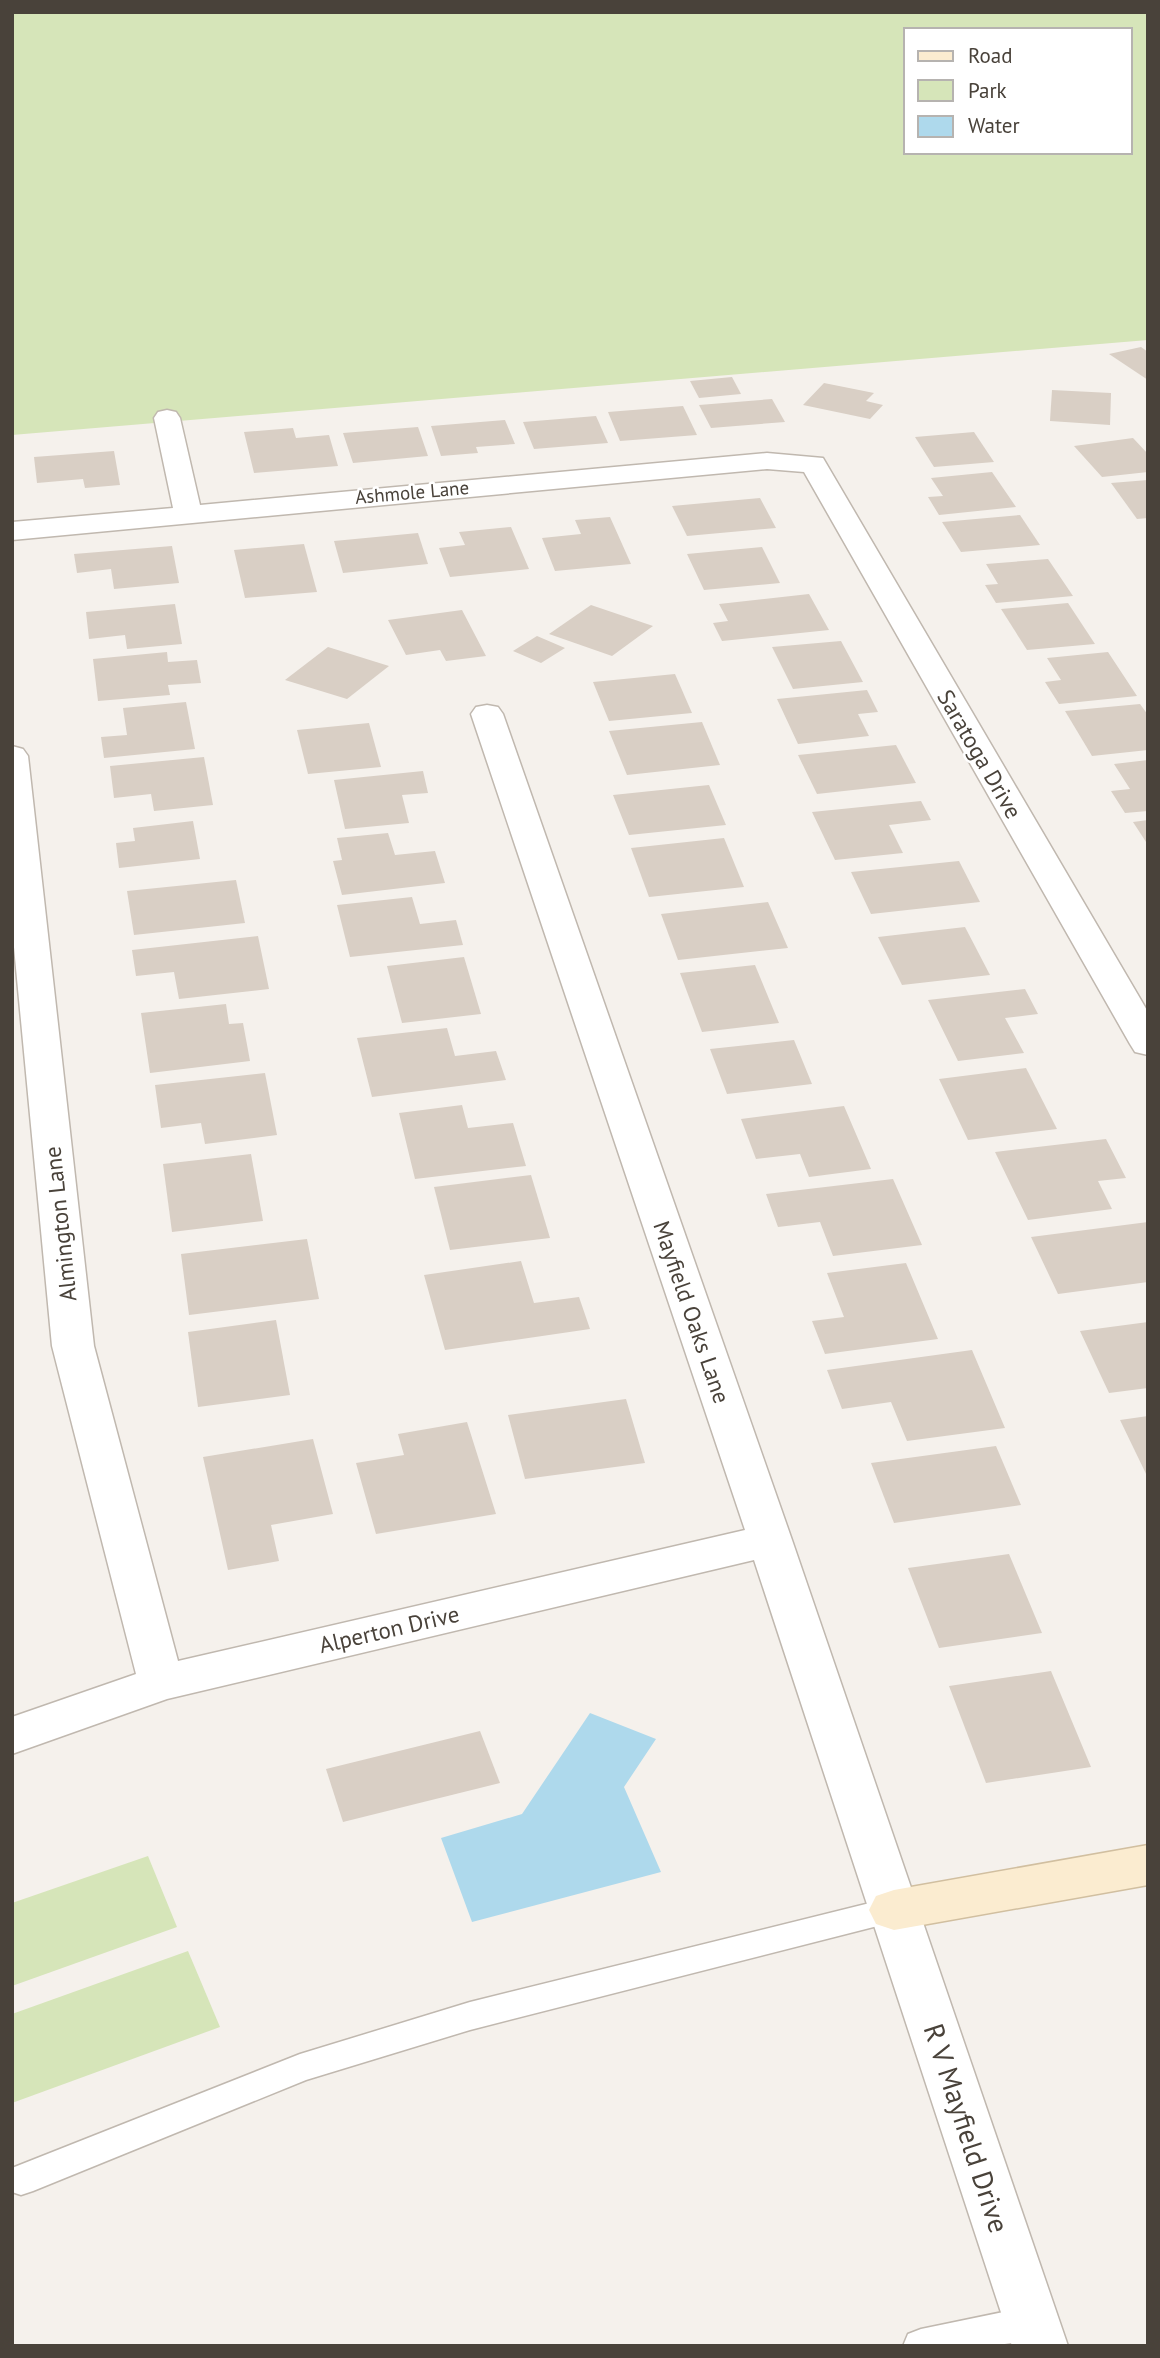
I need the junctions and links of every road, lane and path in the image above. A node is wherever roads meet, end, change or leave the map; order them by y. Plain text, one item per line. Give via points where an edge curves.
1 (167, 418) dead end
2 (813, 464) joint
3 (188, 512) junction
4 (12, 531) edge
5 (487, 714) dead end
6 (12, 756) edge
7 (1148, 1044) edge
8 (770, 1540) junction
9 (161, 1683) junction
10 (12, 1736) edge
11 (1148, 1865) edge
12 (894, 1910) junction
13 (22, 2180) dead end
14 (1036, 2334) edge
15 (921, 2346) edge

1 - 3 street
2 - 3 street, Ashmole Lane via 767,461
2 - 7 street, Saratoga Drive
3 - 4 street, Ashmole Lane
5 - 8 street, Mayfield Oaks Lane
6 - 9 street, Almington Lane via 73,1346
8 - 9 street, Alperton Drive
8 - 12 street, Mayfield Oaks Lane
9 - 10 street, Alperton Drive
11 - 12 street
12 - 13 lane via 471,2016 300,2068
12 - 14 street, R V Mayfield Drive
14 - 15 lane

